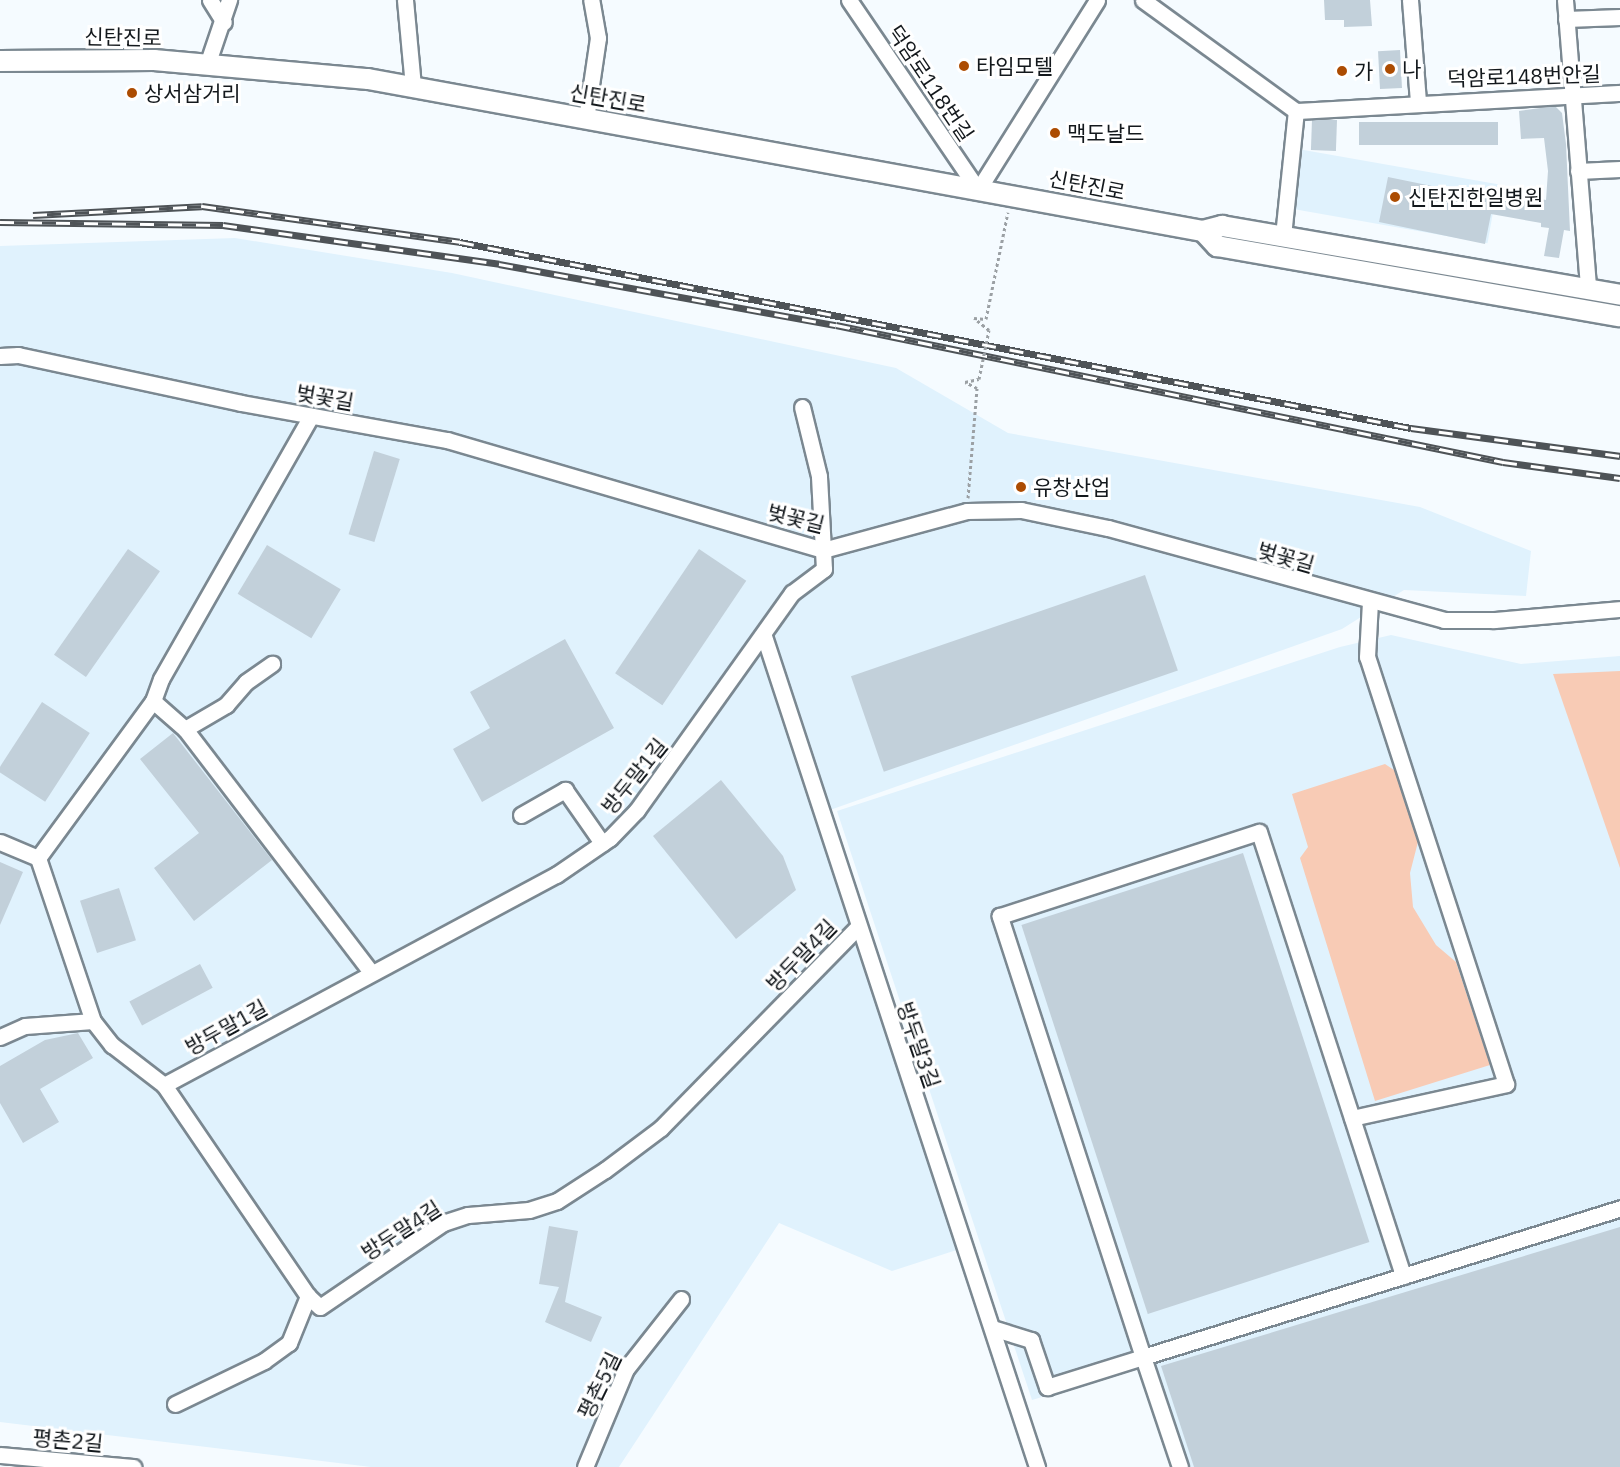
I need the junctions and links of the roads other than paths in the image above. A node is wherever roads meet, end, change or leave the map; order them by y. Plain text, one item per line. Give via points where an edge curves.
1 (210, 0) edge
2 (229, 0) edge
3 (405, 0) edge
4 (591, 0) edge
5 (849, 0) edge
6 (1097, 0) edge
7 (1143, 0) edge
8 (1410, 0) edge
9 (1565, 0) edge
10 (1620, 17) edge
11 (1566, 19) junction
12 (224, 22) junction
13 (0, 61) edge
14 (207, 65) junction
15 (413, 87) junction
16 (1620, 93) edge
17 (1572, 96) junction
18 (1418, 102) junction
19 (1296, 111) junction
20 (586, 119) junction
21 (1620, 170) edge
22 (1578, 171) junction
23 (978, 190) junction
24 (1203, 231) junction
25 (1283, 236) junction
26 (1588, 289) junction
27 (1620, 295) edge
28 (1620, 316) edge
29 (0, 356) edge
30 (802, 407) dead end
31 (311, 416) junction
32 (823, 550) junction
33 (1370, 602) junction
34 (1620, 609) edge
35 (764, 636) junction
36 (272, 664) dead end
37 (153, 701) junction
38 (185, 729) junction
39 (521, 815) dead end
40 (0, 842) edge
41 (602, 843) junction
42 (38, 858) junction
43 (857, 928) junction
44 (371, 972) junction
45 (93, 1021) junction
46 (0, 1037) edge
47 (164, 1085) junction
48 (1352, 1118) junction
49 (1620, 1208) edge
50 (1403, 1276) junction
51 (308, 1296) junction
52 (681, 1299) dead end
53 (992, 1328) junction
54 (1143, 1357) junction
55 (174, 1404) dead end
56 (0, 1455) edge
57 (133, 1467) edge
58 (585, 1467) edge
59 (1037, 1467) edge
60 (1180, 1467) edge

1 - 12 street
2 - 12 street
3 - 15 street
4 - 20 street via 598,38
5 - 23 street, 덕암로118번길
6 - 23 street
7 - 19 street
8 - 18 street
9 - 11 street
10 - 11 street
11 - 17 street
12 - 14 street
13 - 14 main road, 신탄진로 via 154,60
14 - 15 main road, 신탄진로 via 368,79
15 - 20 main road, 신탄진로
16 - 17 street, 덕암로148번안길
17 - 18 street, 덕암로148번안길
17 - 22 street
18 - 19 street, 덕암로148번안길
19 - 25 street
20 - 23 main road, 신탄진로
21 - 22 street
22 - 26 street
23 - 24 main road, 신탄진로
24 - 25 main road, 신탄진로 via 1222,226
24 - 28 main road, 신탄진로 via 1217,246
25 - 26 main road, 신탄진로
26 - 27 main road, 신탄진로
29 - 31 street, 벚꽃길 via 18,355
30 - 32 street via 819,476
31 - 32 street, 벚꽃길 via 447,440
31 - 37 street via 161,680
32 - 33 street, 벚꽃길 via 967,511 1021,510 1108,528
32 - 35 street, 방두말1길 via 824,569 792,593
33 - 34 street, 벚꽃길 via 1444,620 1494,620
33 - 48 street via 1367,657 1506,1084
35 - 41 street, 방두말1길 via 637,810
35 - 43 street, 방두말3길
36 - 38 street via 246,682 226,705
37 - 38 street
37 - 42 street
38 - 44 street
39 - 41 street via 565,790
40 - 42 street
41 - 44 street, 방두말1길 via 556,875
42 - 45 street
43 - 51 street, 방두말4길 via 661,1128 605,1170 557,1201 529,1210 468,1215 443,1223 320,1307
43 - 53 street, 방두말3길
44 - 47 street, 방두말1길
45 - 46 street via 25,1026
45 - 47 street via 112,1045
47 - 51 street
48 - 50 street
48 - 54 street via 1259,832 1000,916
49 - 50 street
50 - 54 street
51 - 55 street via 289,1343 264,1362
52 - 58 street, 평촌5길 via 626,1369
53 - 54 street via 1031,1340 1047,1387
53 - 59 street, 방두말3길
54 - 60 street
56 - 57 street, 평촌2길

